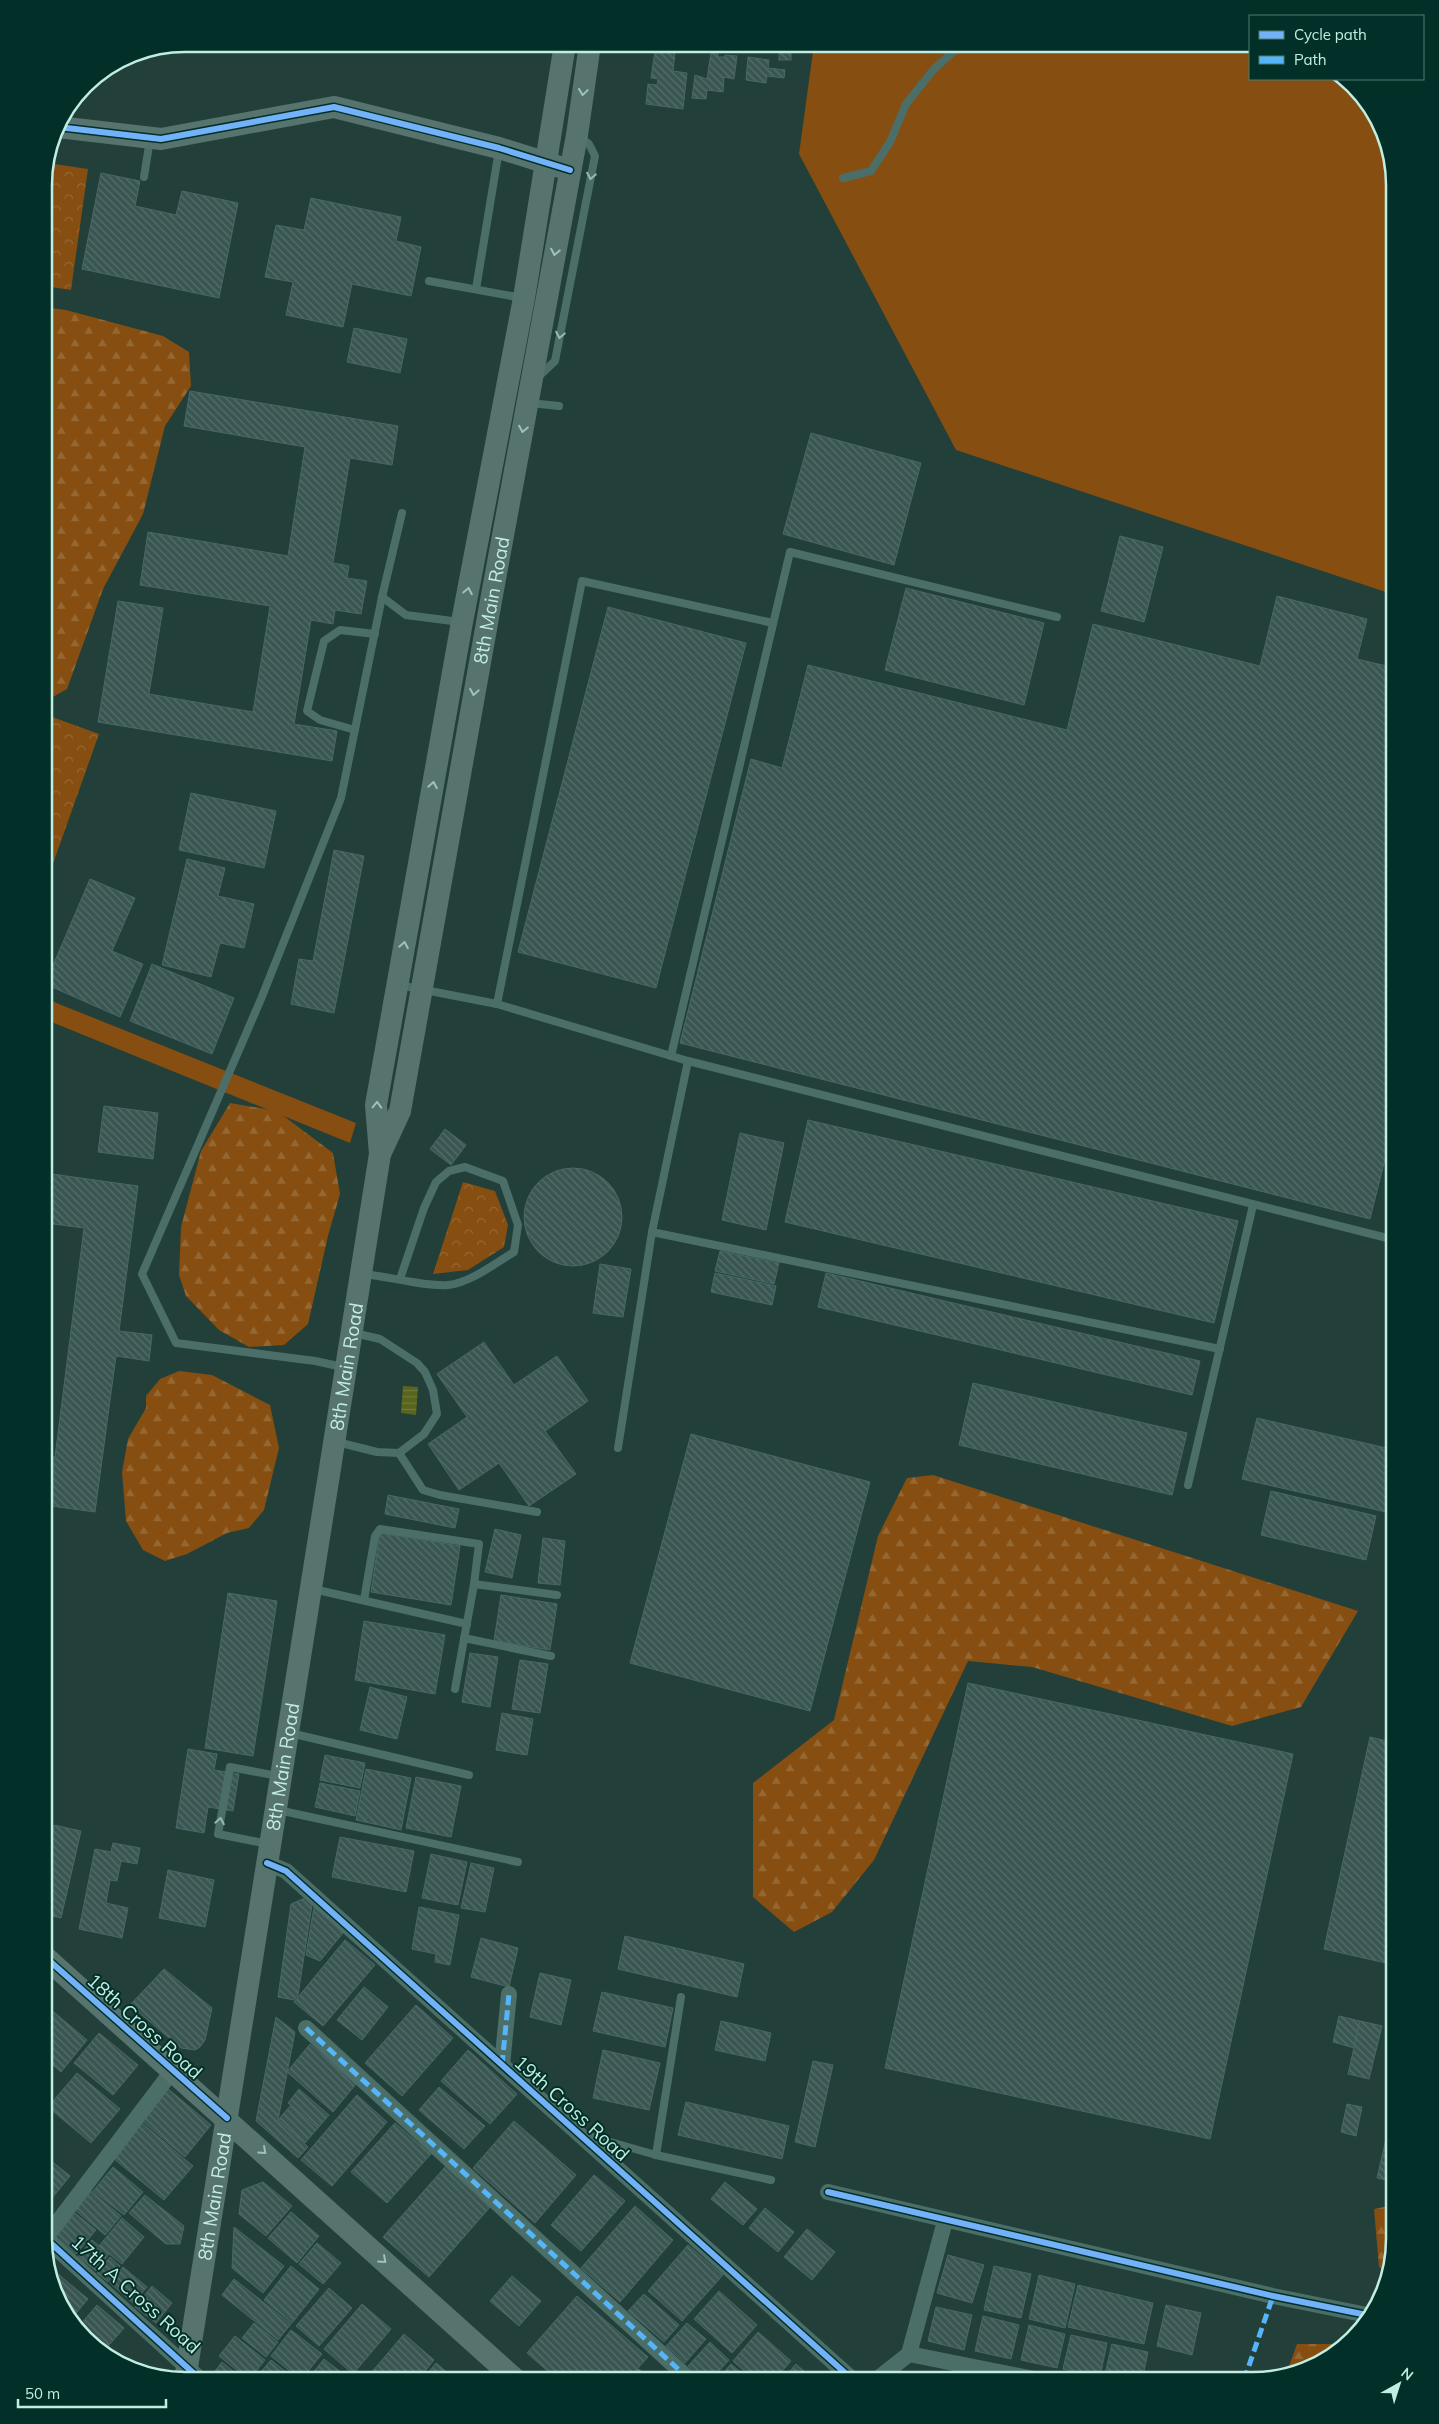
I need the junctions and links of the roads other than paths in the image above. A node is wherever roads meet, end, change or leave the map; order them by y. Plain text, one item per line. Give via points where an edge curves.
1 (564, 52) edge
2 (589, 52) edge
3 (952, 53) edge
4 (66, 128) edge
5 (577, 135) junction
6 (150, 137) junction
7 (499, 148) junction
8 (546, 164) junction
9 (570, 170) junction
10 (144, 177) dead end
11 (843, 178) dead end
12 (429, 281) dead end
13 (476, 289) junction
14 (524, 298) junction
15 (530, 394) junction
16 (559, 406) dead end
17 (402, 513) dead end
18 (382, 597) junction
19 (1056, 617) dead end
20 (462, 622) junction
21 (773, 623) junction
22 (374, 634) junction
23 (355, 730) junction
24 (397, 985) junction
25 (422, 989) junction
26 (497, 1004) junction
27 (671, 1056) junction
28 (688, 1060) junction
29 (380, 1154) junction
30 (1254, 1205) junction
31 (652, 1232) junction
32 (1386, 1238) edge
33 (361, 1273) junction
34 (400, 1279) junction
35 (352, 1332) junction
36 (1220, 1349) junction
37 (345, 1367) junction
38 (335, 1441) junction
39 (618, 1448) dead end
40 (399, 1454) junction
41 (1188, 1484) dead end
42 (537, 1512) dead end
43 (474, 1584) junction
44 (311, 1588) junction
45 (557, 1595) dead end
46 (364, 1600) junction
47 (467, 1624) junction
48 (464, 1638) junction
49 (551, 1656) dead end
50 (455, 1689) dead end
51 (288, 1733) junction
52 (469, 1775) dead end
53 (281, 1776) junction
54 (276, 1810) junction
55 (269, 1854) junction
56 (518, 1862) dead end
57 (53, 1964) edge
58 (508, 1994) dead end
59 (681, 1997) dead end
60 (306, 2028) dead end
61 (502, 2065) junction
62 (173, 2070) junction
63 (227, 2118) junction
64 (576, 2132) junction
65 (656, 2155) junction
66 (771, 2180) dead end
67 (828, 2192) dead end
68 (945, 2221) junction
69 (53, 2227) edge
70 (53, 2247) edge
71 (1363, 2314) edge
72 (909, 2354) junction
73 (186, 2371) edge
74 (192, 2371) edge
75 (506, 2371) edge
76 (681, 2371) edge
77 (844, 2372) edge
78 (887, 2372) edge
79 (978, 2372) edge

1 - 8 main road, 8th Main Road
2 -> 5 main road, 8th Main Road
3 - 11 lane via 934,68 906,104 890,142 871,171
4 - 6 main road
5 - 9 main road, 8th Main Road
5 -> 15 lane via 589,144 595,156 555,361
6 - 7 main road via 161,139 334,107
6 - 10 lane
7 - 8 main road
7 - 13 lane
8 - 9 main road
8 - 14 main road, 8th Main Road
9 -> 15 main road, 8th Main Road
12 - 13 lane
13 - 14 lane
20 -> 14 main road, 8th Main Road
15 - 16 lane
15 -> 25 main road, 8th Main Road
17 - 18 lane
18 - 20 lane via 406,615
18 - 22 lane
19 - 21 lane via 790,552
24 -> 20 main road, 8th Main Road
21 - 26 lane via 582,581
21 - 27 lane
22 - 23 lane
22 - 23 lane via 340,630 324,641 307,711 320,720
23 - 37 lane via 341,798 261,999 142,1274 176,1343
24 - 25 lane
29 -> 24 main road, 8th Main Road via 376,1105
25 - 26 lane
25 - 29 main road, 8th Main Road via 400,1111
26 - 27 lane
27 - 28 lane
28 - 30 lane
28 - 31 lane
29 - 33 main road, 8th Main Road
30 - 32 lane
30 - 36 lane
31 - 36 lane
31 - 39 lane
33 - 34 lane
33 - 35 main road, 8th Main Road
34 - 34 lane via 448,1285 471,1277 514,1252 518,1225 503,1181 465,1167 449,1171 436,1182
35 - 37 main road, 8th Main Road
35 - 40 lane via 380,1338 417,1362 433,1390 437,1414 424,1434
36 - 41 lane
37 - 38 main road, 8th Main Road
38 - 40 lane
38 - 44 main road, 8th Main Road
40 - 42 lane via 424,1490
43 - 45 lane
43 - 46 lane via 478,1544 383,1528 375,1536
43 - 47 lane
44 - 46 lane
44 - 51 main road, 8th Main Road
46 - 47 lane
47 - 48 lane
48 - 49 lane
48 - 50 lane
51 - 52 lane
51 - 53 main road, 8th Main Road
53 - 54 main road, 8th Main Road
55 -> 53 lane via 218,1834 230,1767
54 - 55 main road, 8th Main Road
54 - 56 lane
55 - 61 street, 19th Cross Road
55 - 63 main road, 8th Main Road
57 - 62 main road, 18th Cross Road
58 - 61 street
59 - 65 lane
60 - 76 street
61 - 64 street, 19th Cross Road
62 - 63 main road, 18th Cross Road
62 - 69 street
63 - 74 main road, 8th Main Road
63 -> 75 main road, 18th Cross Road
64 - 65 lane
64 - 77 street, 19th Cross Road
65 - 66 lane
67 - 68 street
68 - 71 street
68 - 72 street
70 - 73 street, 17th A Cross Road
72 - 78 street
72 - 79 street

